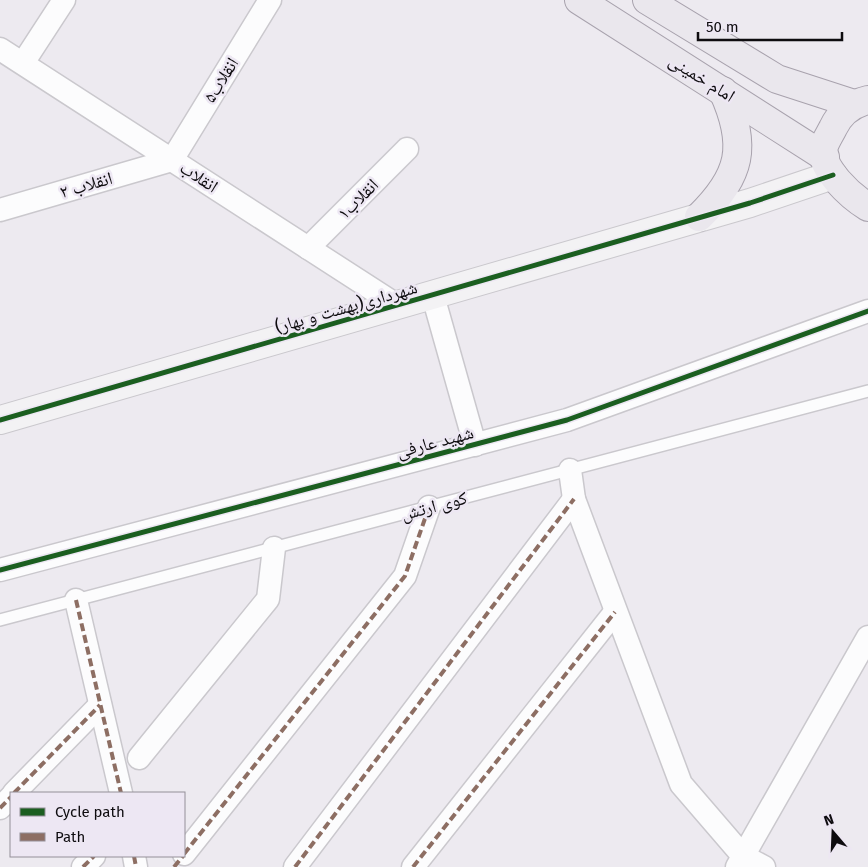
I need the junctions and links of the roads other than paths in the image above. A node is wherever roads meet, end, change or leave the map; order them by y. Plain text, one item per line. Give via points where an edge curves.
1 (64, 0) edge
2 (270, 0) edge
3 (579, 0) edge
4 (647, 0) edge
5 (715, 43) junction
6 (0, 49) edge
7 (23, 63) junction
8 (695, 75) junction
9 (723, 91) junction
10 (861, 102) edge
11 (407, 150) dead end
12 (172, 160) junction
13 (829, 166) junction
14 (868, 207) edge
15 (0, 210) edge
16 (699, 218) junction
17 (308, 248) junction
18 (433, 296) junction
19 (398, 306) junction
20 (868, 311) edge
21 (868, 391) edge
22 (0, 420) edge
23 (475, 445) junction
24 (570, 470) junction
25 (574, 499) junction
26 (429, 507) junction
27 (274, 548) junction
28 (0, 570) edge
29 (76, 600) junction
30 (615, 612) junction
31 (0, 620) edge
32 (868, 638) edge
33 (100, 705) junction
34 (139, 758) dead end
35 (15, 792) edge
36 (121, 792) edge
37 (10, 797) edge
38 (0, 808) edge
39 (185, 852) edge
40 (93, 857) edge
41 (740, 862) edge
42 (83, 867) edge
43 (295, 867) edge
44 (413, 867) edge
45 (764, 867) edge

1 - 7 street
2 - 12 street, انقلاب۵
3 - 8 main road, امام خمینی
4 - 5 main road, امام خمینی
5 - 8 main road via 723,60 709,75
5 - 10 main road, امام خمینی via 777,80
6 - 7 street, انقلاب
7 - 12 street, انقلاب
8 - 9 main road, امام خمینی
9 - 13 main road, امام خمینی
9 - 16 main road via 735,117 738,145 732,173 719,198
10 - 13 main road via 838,118 824,147
11 - 17 street, انقلاب۱
12 - 15 street, انقلاب ۲
12 - 17 street, انقلاب
13 - 14 main road, امام خمینی via 853,197
13 - 16 street, شهرداری(بهشت و بهار)
16 - 18 street, شهرداری(بهشت و بهار)
17 - 19 street, انقلاب
18 - 19 street, شهرداری(بهشت و بهار)
18 - 23 street
19 - 22 street, شهرداری(بهشت و بهار)
20 - 23 street, شهید عارفی via 567,420
21 - 24 lane, کوی ارتش
23 - 28 street, شهید عارفی
24 - 25 street
24 - 26 lane, کوی ارتش
25 - 30 street
25 - 43 street
26 - 27 lane, کوی ارتش
26 - 39 street via 405,576
27 - 29 lane, کوی ارتش
27 - 34 street via 268,599
29 - 31 lane, کوی ارتش
29 - 33 street
30 - 41 street via 681,784
30 - 44 street
32 - 41 street
33 - 35 street
33 - 36 street
37 - 38 street
40 - 42 street
41 - 45 street

